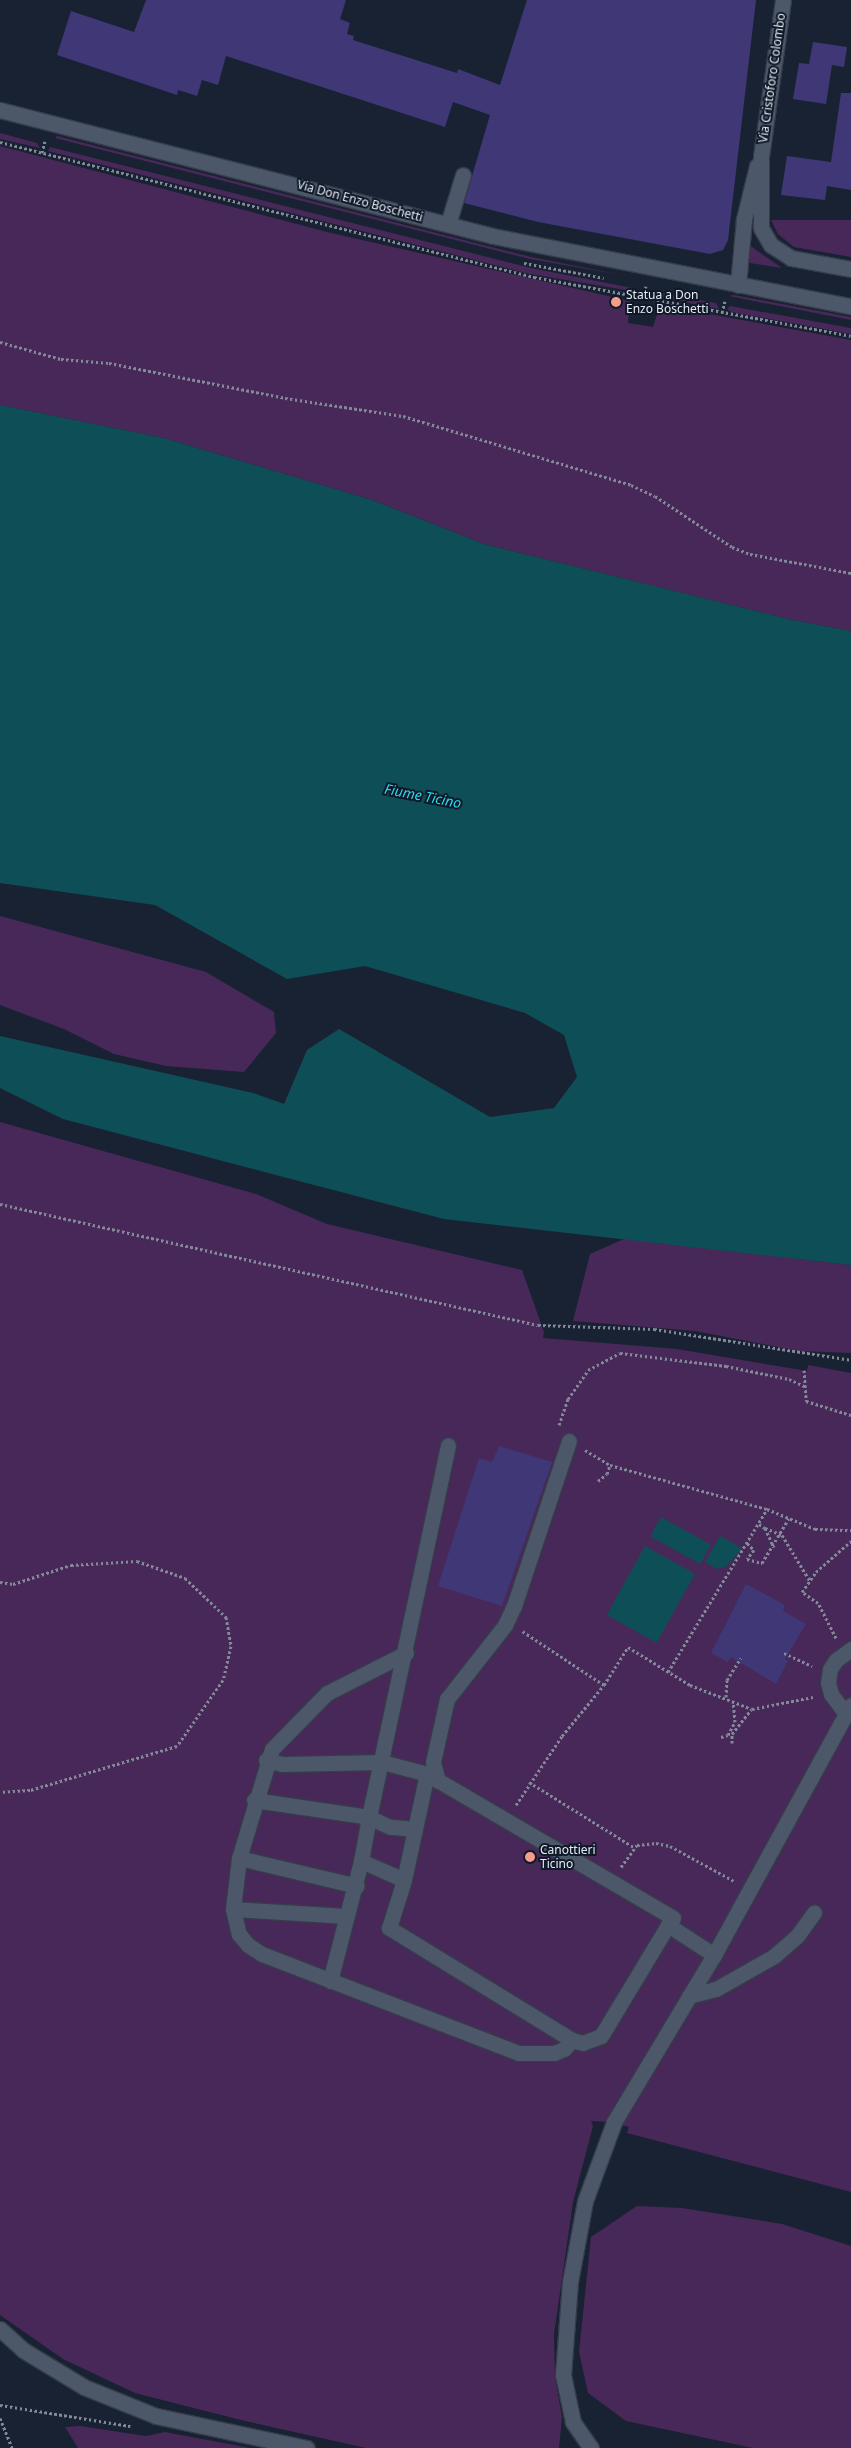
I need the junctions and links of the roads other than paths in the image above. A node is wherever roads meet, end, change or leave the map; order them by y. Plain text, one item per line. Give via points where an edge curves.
1 (783, 0) edge
2 (0, 110) edge
3 (761, 156) junction
4 (463, 175) dead end
5 (448, 224) junction
6 (851, 269) edge
7 (738, 285) junction
8 (851, 306) edge
9 (569, 1441) road end
10 (448, 1445) dead end
11 (847, 1650) edge
12 (406, 1653) junction
13 (849, 1709) edge
14 (266, 1760) junction
15 (382, 1762) junction
16 (432, 1777) junction
17 (254, 1800) junction
18 (369, 1817) junction
19 (415, 1829) junction
20 (239, 1858) junction
21 (361, 1860) junction
22 (404, 1880) junction
23 (357, 1886) junction
24 (233, 1909) junction
25 (814, 1913) dead end
26 (347, 1916) junction
27 (671, 1921) junction
28 (714, 1955) junction
29 (330, 1981) junction
30 (689, 1996) junction
31 (572, 2040) junction
32 (0, 2329) edge
33 (307, 2448) edge
34 (591, 2448) edge

1 - 3 street, Via Cristoforo Colombo
2 - 5 street, Via Don Enzo Boschetti
3 - 6 street, Via Cristoforo Colombo via 761,228 770,246 790,258
3 - 7 street, Via Cristoforo Colombo via 750,187
4 - 5 street
5 - 7 street, Via Don Enzo Boschetti via 562,251
7 - 8 street, Via Don Enzo Boschetti
9 - 16 street via 507,1621 447,1699
10 - 12 street
11 - 13 street via 830,1669 831,1694
12 - 14 street via 327,1693 272,1749
12 - 15 street
13 - 28 street
14 - 15 street via 282,1764
14 - 17 street
15 - 16 street
15 - 18 street
16 - 19 street
16 - 27 street
17 - 18 street
17 - 20 street
18 - 19 street via 390,1827
18 - 21 street
19 - 22 street
20 - 23 street
20 - 24 street
21 - 22 street
21 - 23 street
22 - 31 street via 389,1928
23 - 26 street
24 - 26 street
24 - 29 street via 239,1934 248,1945
25 - 30 street via 797,1936 774,1956 716,1989
26 - 29 street
27 - 28 street
27 - 31 street via 601,2036 583,2043
28 - 30 street
29 - 31 street via 519,2053 554,2053 564,2049
30 - 34 street via 614,2122 585,2201 570,2282 563,2375 573,2422
32 - 33 street via 23,2350 84,2387 156,2416

